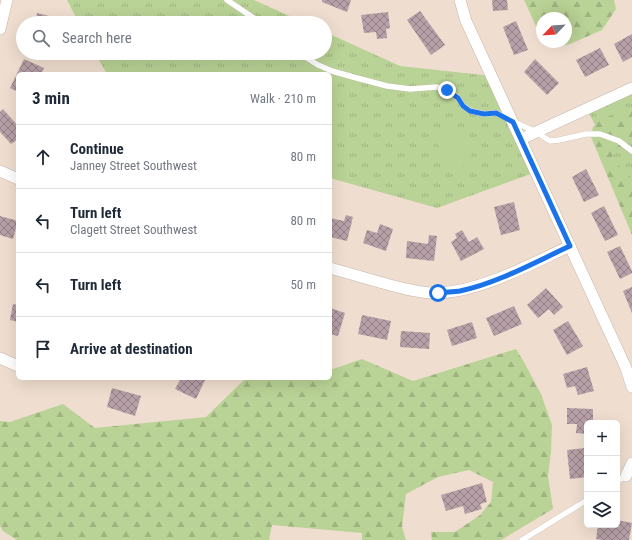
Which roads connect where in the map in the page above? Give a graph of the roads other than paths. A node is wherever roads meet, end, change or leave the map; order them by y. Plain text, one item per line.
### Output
1 (7, 0) edge
2 (227, 0) edge
3 (460, 0) edge
4 (251, 16) edge
5 (0, 29) edge
6 (310, 60) edge
7 (632, 88) edge
8 (513, 122) junction
9 (536, 132) junction
10 (521, 139) junction
11 (632, 151) edge
12 (0, 171) edge
13 (16, 178) edge
14 (570, 246) junction
15 (332, 269) edge
16 (0, 358) edge
17 (16, 365) edge
18 (632, 387) edge
19 (632, 463) edge
20 (622, 478) edge
21 (584, 502) edge
22 (522, 540) edge

1 - 5 street
2 - 4 lane
3 - 8 street
6 - 8 lane
7 - 9 street
8 - 9 lane
8 - 10 street
9 - 10 street
9 - 11 lane
10 - 14 street
12 - 13 street
14 - 15 street
14 - 18 street
16 - 17 street
19 - 20 street
21 - 22 lane

